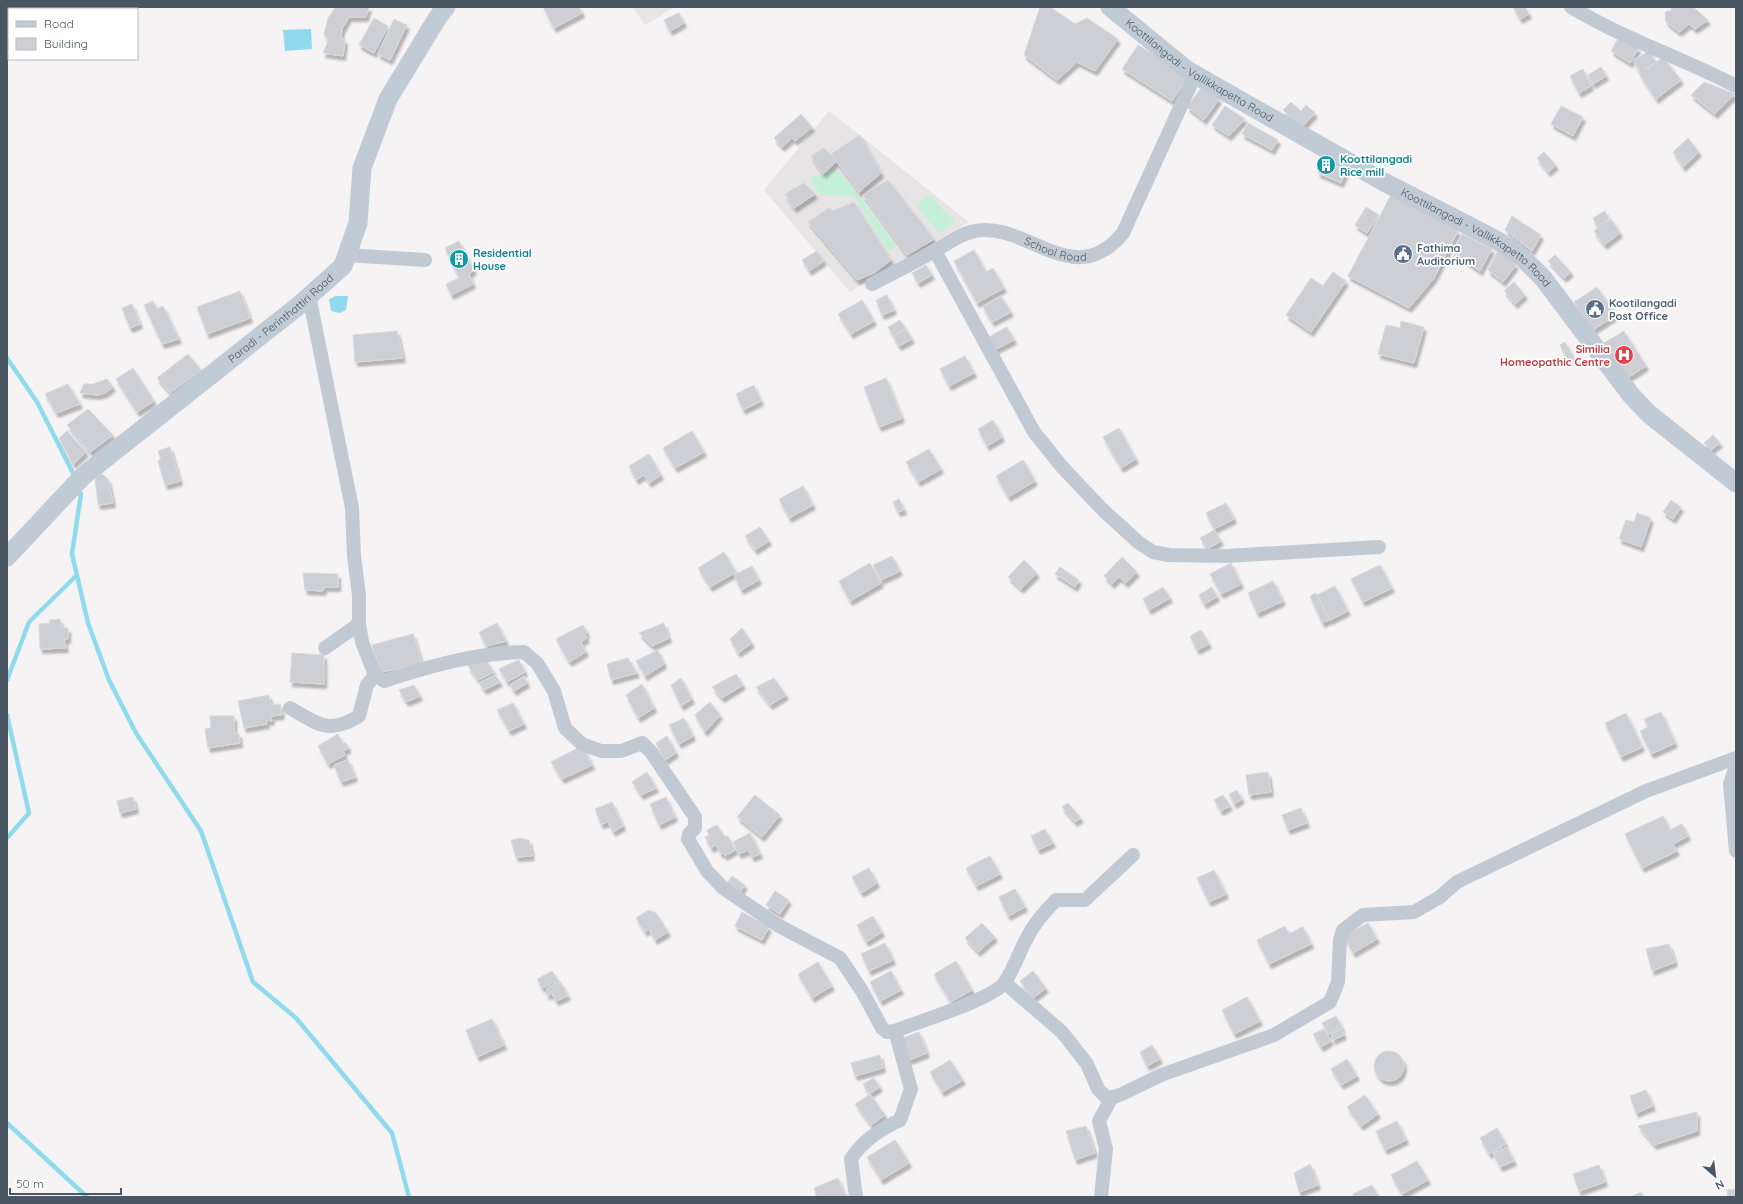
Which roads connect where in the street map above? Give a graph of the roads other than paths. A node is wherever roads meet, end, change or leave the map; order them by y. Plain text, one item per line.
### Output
1 (446, 7) edge
2 (1110, 7) edge
3 (1571, 7) edge
4 (1195, 75) junction
5 (1736, 86) edge
6 (935, 251) junction
7 (346, 256) junction
8 (425, 260) dead end
9 (872, 284) dead end
10 (309, 296) junction
11 (1736, 483) edge
12 (1379, 547) dead end
13 (7, 557) edge
14 (358, 624) junction
15 (325, 648) dead end
16 (374, 674) junction
17 (290, 708) dead end
18 (1736, 758) edge
19 (1736, 766) edge
20 (1736, 851) edge
21 (1133, 856) dead end
22 (1005, 983) junction
23 (894, 1031) junction
24 (1112, 1097) junction
25 (856, 1197) edge
26 (1101, 1197) edge

1 - 7 main road, Paradi - Perinthattiri Road
2 - 4 main road, Koottilangadi - Vallikkapetta Road
3 - 5 street
4 - 6 street, School Road
4 - 11 main road, Koottilangadi - Vallikkapetta Road
6 - 9 street, School Road
6 - 12 street
7 - 8 street
7 - 10 main road, Paradi - Perinthattiri Road
10 - 13 main road, Paradi - Perinthattiri Road
10 - 14 street
14 - 15 street
14 - 16 street
16 - 17 street
16 - 23 street
18 - 24 street
19 - 20 street
21 - 22 street
22 - 23 street
22 - 24 street
23 - 25 street
24 - 26 street

